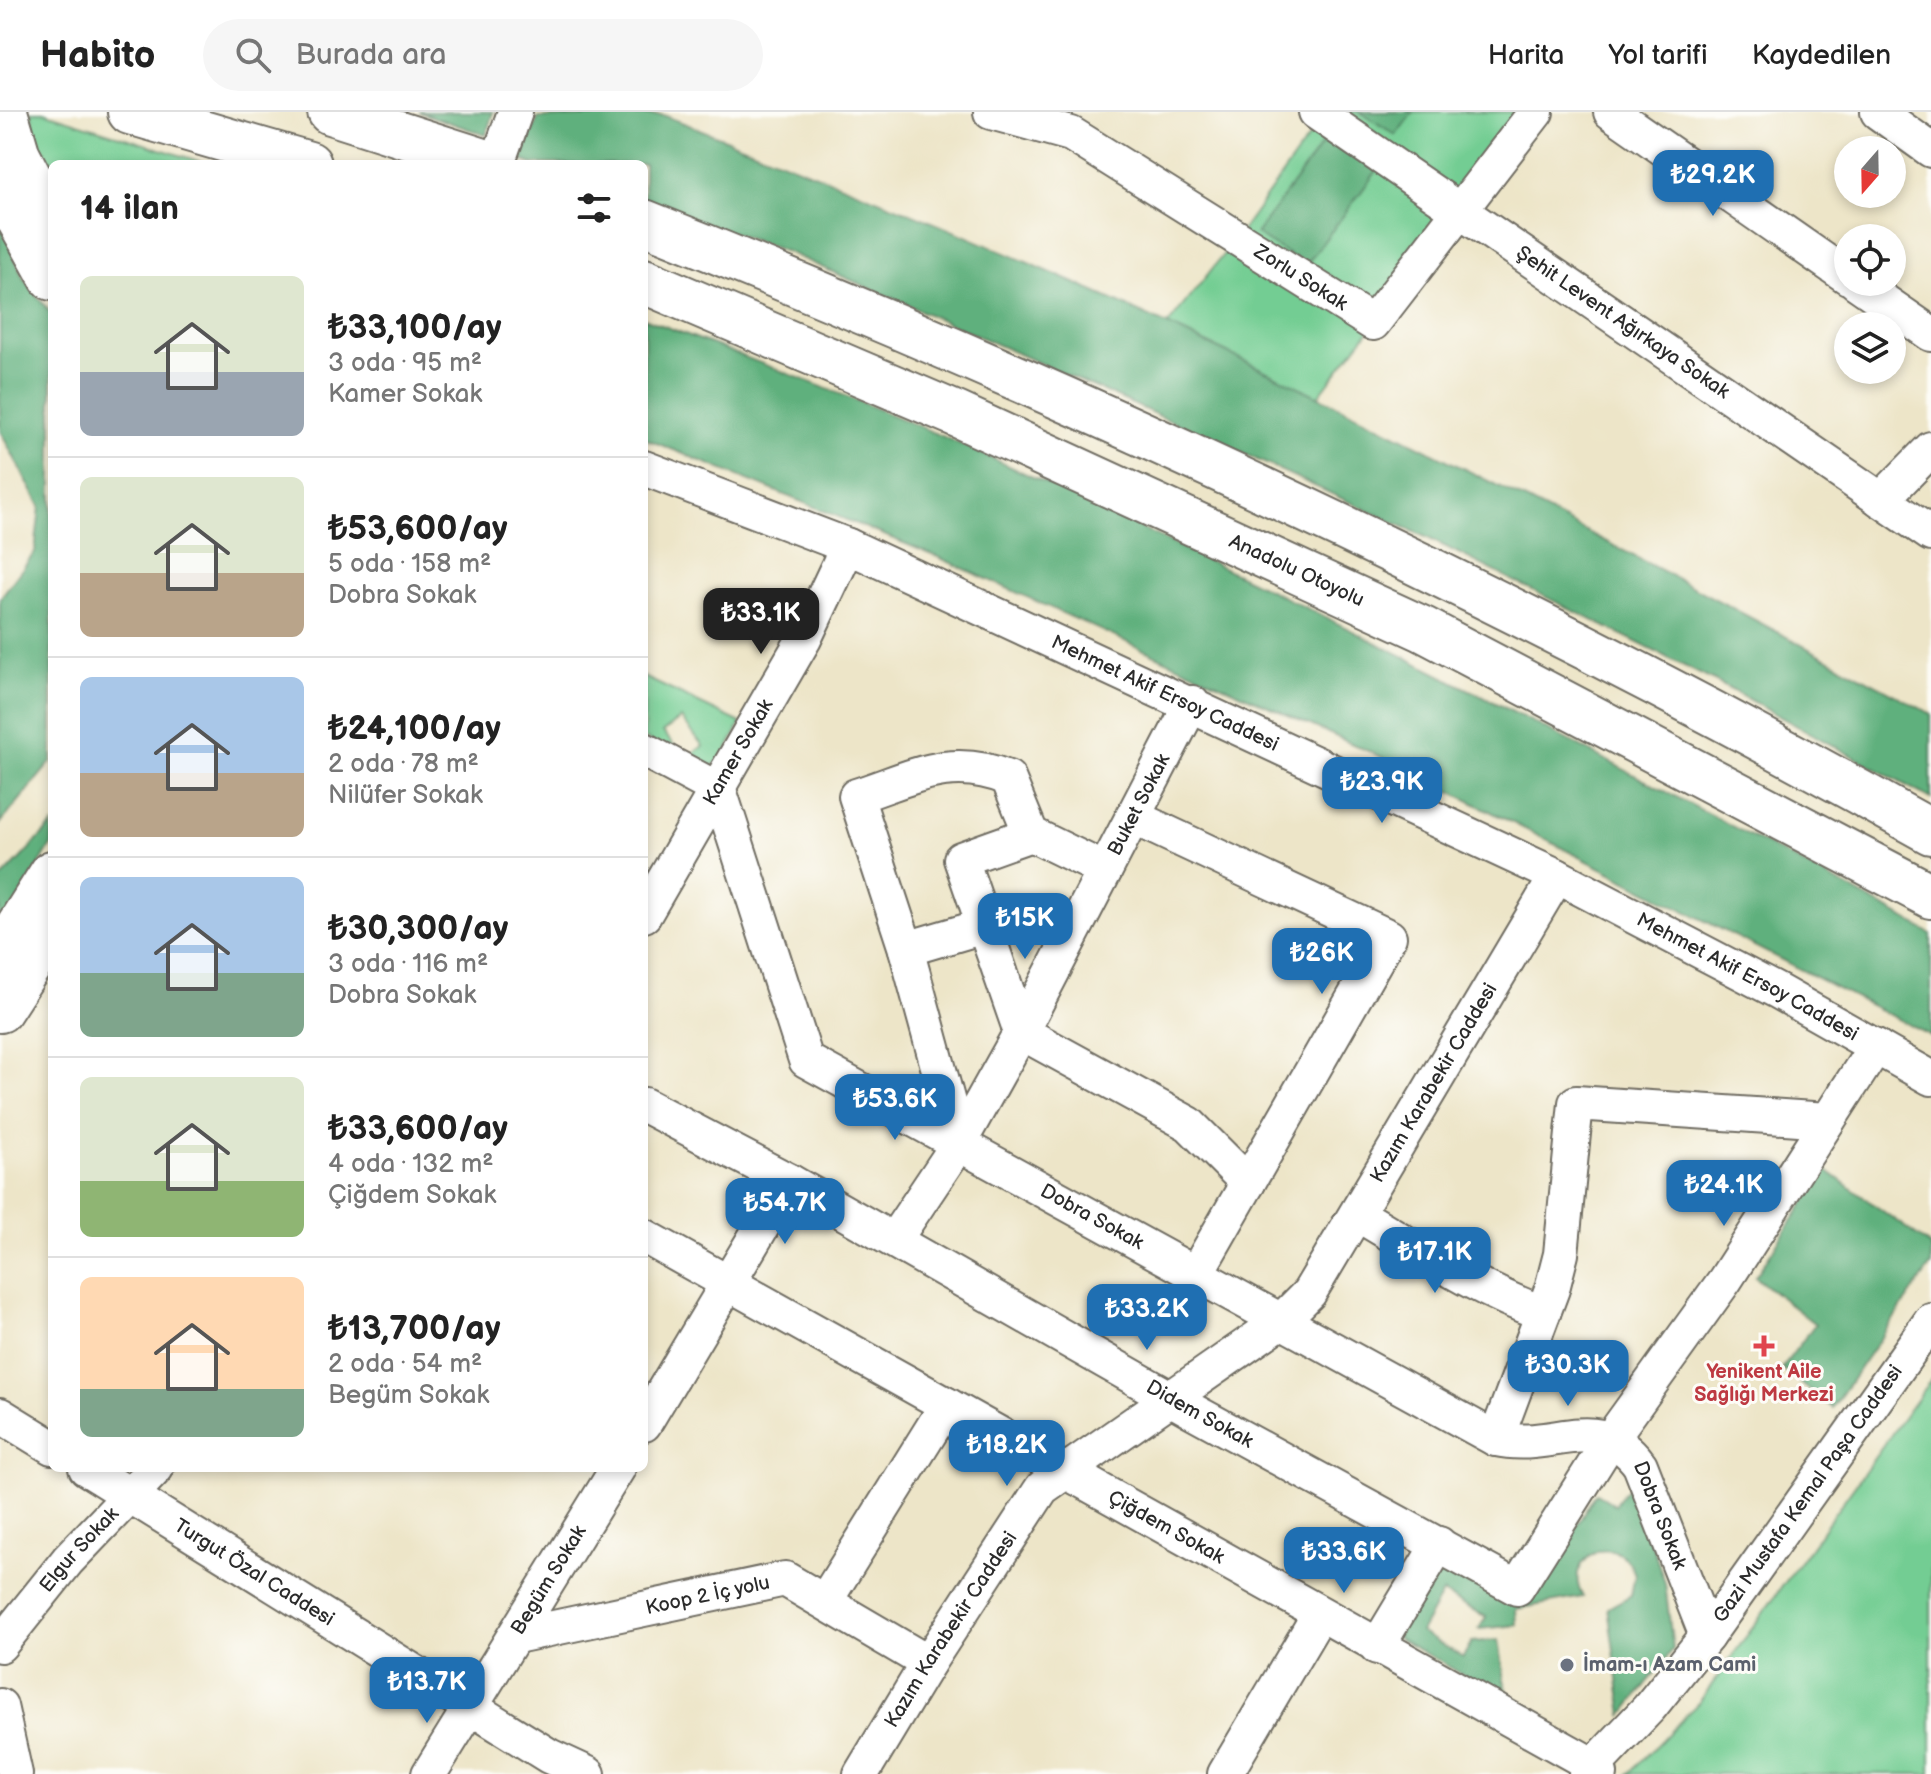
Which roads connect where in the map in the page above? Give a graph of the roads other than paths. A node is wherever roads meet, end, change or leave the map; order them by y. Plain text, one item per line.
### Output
1 (5, 112) edge
2 (130, 112) edge
3 (330, 112) edge
4 (515, 112) edge
5 (991, 112) edge
6 (1316, 112) edge
7 (1536, 112) edge
8 (1611, 112) edge
9 (1878, 112) edge
10 (1931, 150) edge
11 (294, 160) edge
12 (482, 160) edge
13 (497, 160) edge
14 (0, 185) edge
15 (1458, 212) junction
16 (48, 213) edge
17 (648, 224) edge
18 (1834, 267) edge
19 (48, 271) edge
20 (648, 283) edge
21 (1876, 296) edge
22 (1931, 334) edge
23 (1931, 449) edge
24 (648, 470) edge
25 (1881, 500) junction
26 (1931, 534) edge
27 (848, 546) junction
28 (1192, 703) junction
29 (648, 752) edge
30 (719, 790) junction
31 (1133, 817) junction
32 (1931, 832) edge
33 (1031, 834) junction
34 (1105, 870) junction
35 (1557, 876) junction
36 (48, 879) edge
37 (1931, 896) edge
38 (648, 908) edge
39 (984, 926) junction
40 (48, 936) edge
41 (906, 949) junction
42 (0, 955) edge
43 (0, 1010) edge
44 (1021, 1032) junction
45 (1876, 1046) junction
46 (1931, 1078) edge
47 (648, 1107) edge
48 (1828, 1120) junction
49 (959, 1143) junction
50 (789, 1181) junction
51 (1248, 1183) junction
52 (1357, 1214) junction
53 (648, 1238) edge
54 (894, 1240) junction
55 (1195, 1275) junction
56 (730, 1282) junction
57 (1543, 1313) junction
58 (1931, 1321) edge
59 (1280, 1322) junction
60 (1170, 1398) junction
61 (947, 1405) junction
62 (0, 1415) edge
63 (648, 1417) edge
64 (1612, 1437) junction
65 (1496, 1439) junction
66 (48, 1445) edge
67 (1065, 1471) junction
68 (93, 1472) edge
69 (152, 1472) edge
70 (616, 1472) edge
71 (130, 1495) junction
72 (1439, 1544) junction
73 (825, 1601) junction
74 (1319, 1615) junction
75 (516, 1636) junction
76 (1707, 1636) junction
77 (0, 1645) edge
78 (1377, 1647) junction
79 (928, 1663) junction
80 (0, 1706) edge
81 (472, 1709) junction
82 (1594, 1772) edge
83 (15, 1774) edge
84 (429, 1774) edge
85 (588, 1774) edge
86 (861, 1774) edge
87 (1225, 1774) edge

1 - 16 main road
2 - 11 main road
3 - 12 main road
4 - 13 street
5 - 15 street, Zorlu Sokak
6 - 15 street, Şehit Levent Ağırkaya Sokak
7 - 15 street, Zorlu Sokak
8 - 18 street
9 - 10 street
14 - 19 main road
15 - 25 street, Şehit Levent Ağırkaya Sokak
17 - 32 main road
20 - 37 main road, Anadolu Otoyolu
21 - 22 street
23 - 25 street
24 - 27 street, Mehmet Akif Ersoy Caddesi
25 - 26 street, Şehit Levent Ağırkaya Sokak
27 - 28 street, Mehmet Akif Ersoy Caddesi
27 - 30 street, Kamer Sokak
28 - 31 street, Buket Sokak
28 - 35 street, Mehmet Akif Ersoy Caddesi
29 - 30 street
30 - 38 street, Kamer Sokak
30 - 49 street, Dobra Sokak
31 - 34 street, Buket Sokak
31 - 51 street
33 - 34 street
33 - 39 street
33 - 41 street
34 - 44 street, Buket Sokak
35 - 45 street, Mehmet Akif Ersoy Caddesi
35 - 52 street, Kazım Karabekir Caddesi
36 - 42 main road
39 - 41 street
39 - 44 street
40 - 43 main road
41 - 49 street
44 - 49 street, Buket Sokak
44 - 51 street
45 - 46 street, Mehmet Akif Ersoy Caddesi
45 - 48 street
47 - 50 street, Didem Sokak
48 - 57 street
48 - 64 street
49 - 54 street, Buket Sokak
49 - 55 street, Dobra Sokak
50 - 54 street, Didem Sokak
50 - 56 street
51 - 55 street
52 - 57 street
52 - 59 street, Kazım Karabekir Caddesi
53 - 56 street, Çiğdem Sokak
54 - 60 street, Didem Sokak
55 - 59 street, Dobra Sokak
56 - 61 street, Çiğdem Sokak
56 - 63 street
57 - 65 street
58 - 76 street, Gazi Mustafa Kemal Paşa Caddesi
59 - 60 street, Kazım Karabekir Caddesi
59 - 65 street, Dobra Sokak
60 - 67 street, Kazım Karabekir Caddesi
60 - 72 street, Didem Sokak
61 - 67 street, Çiğdem Sokak
61 - 73 street
62 - 66 street
64 - 65 street, Dobra Sokak
64 - 72 street, Didem Sokak
64 - 76 street, Dobra Sokak
67 - 74 street, Çiğdem Sokak
67 - 79 street, Kazım Karabekir Caddesi
68 - 71 street, Turgut Özal Caddesi
69 - 71 street, Elgur Sokak
70 - 75 street, Begüm Sokak
71 - 77 street, Elgur Sokak
71 - 81 street, Turgut Özal Caddesi
72 - 78 street
73 - 75 street, Koop 2 İç yolu
73 - 79 street, Koop 2 İç yolu
74 - 78 street, Çiğdem Sokak
74 - 87 street
75 - 81 street, Begüm Sokak
76 - 82 street, Gazi Mustafa Kemal Paşa Caddesi
78 - 82 street, Çiğdem Sokak
79 - 86 street, Kazım Karabekir Caddesi
80 - 83 street
81 - 84 street, Begüm Sokak
81 - 85 street, Turgut Özal Caddesi

